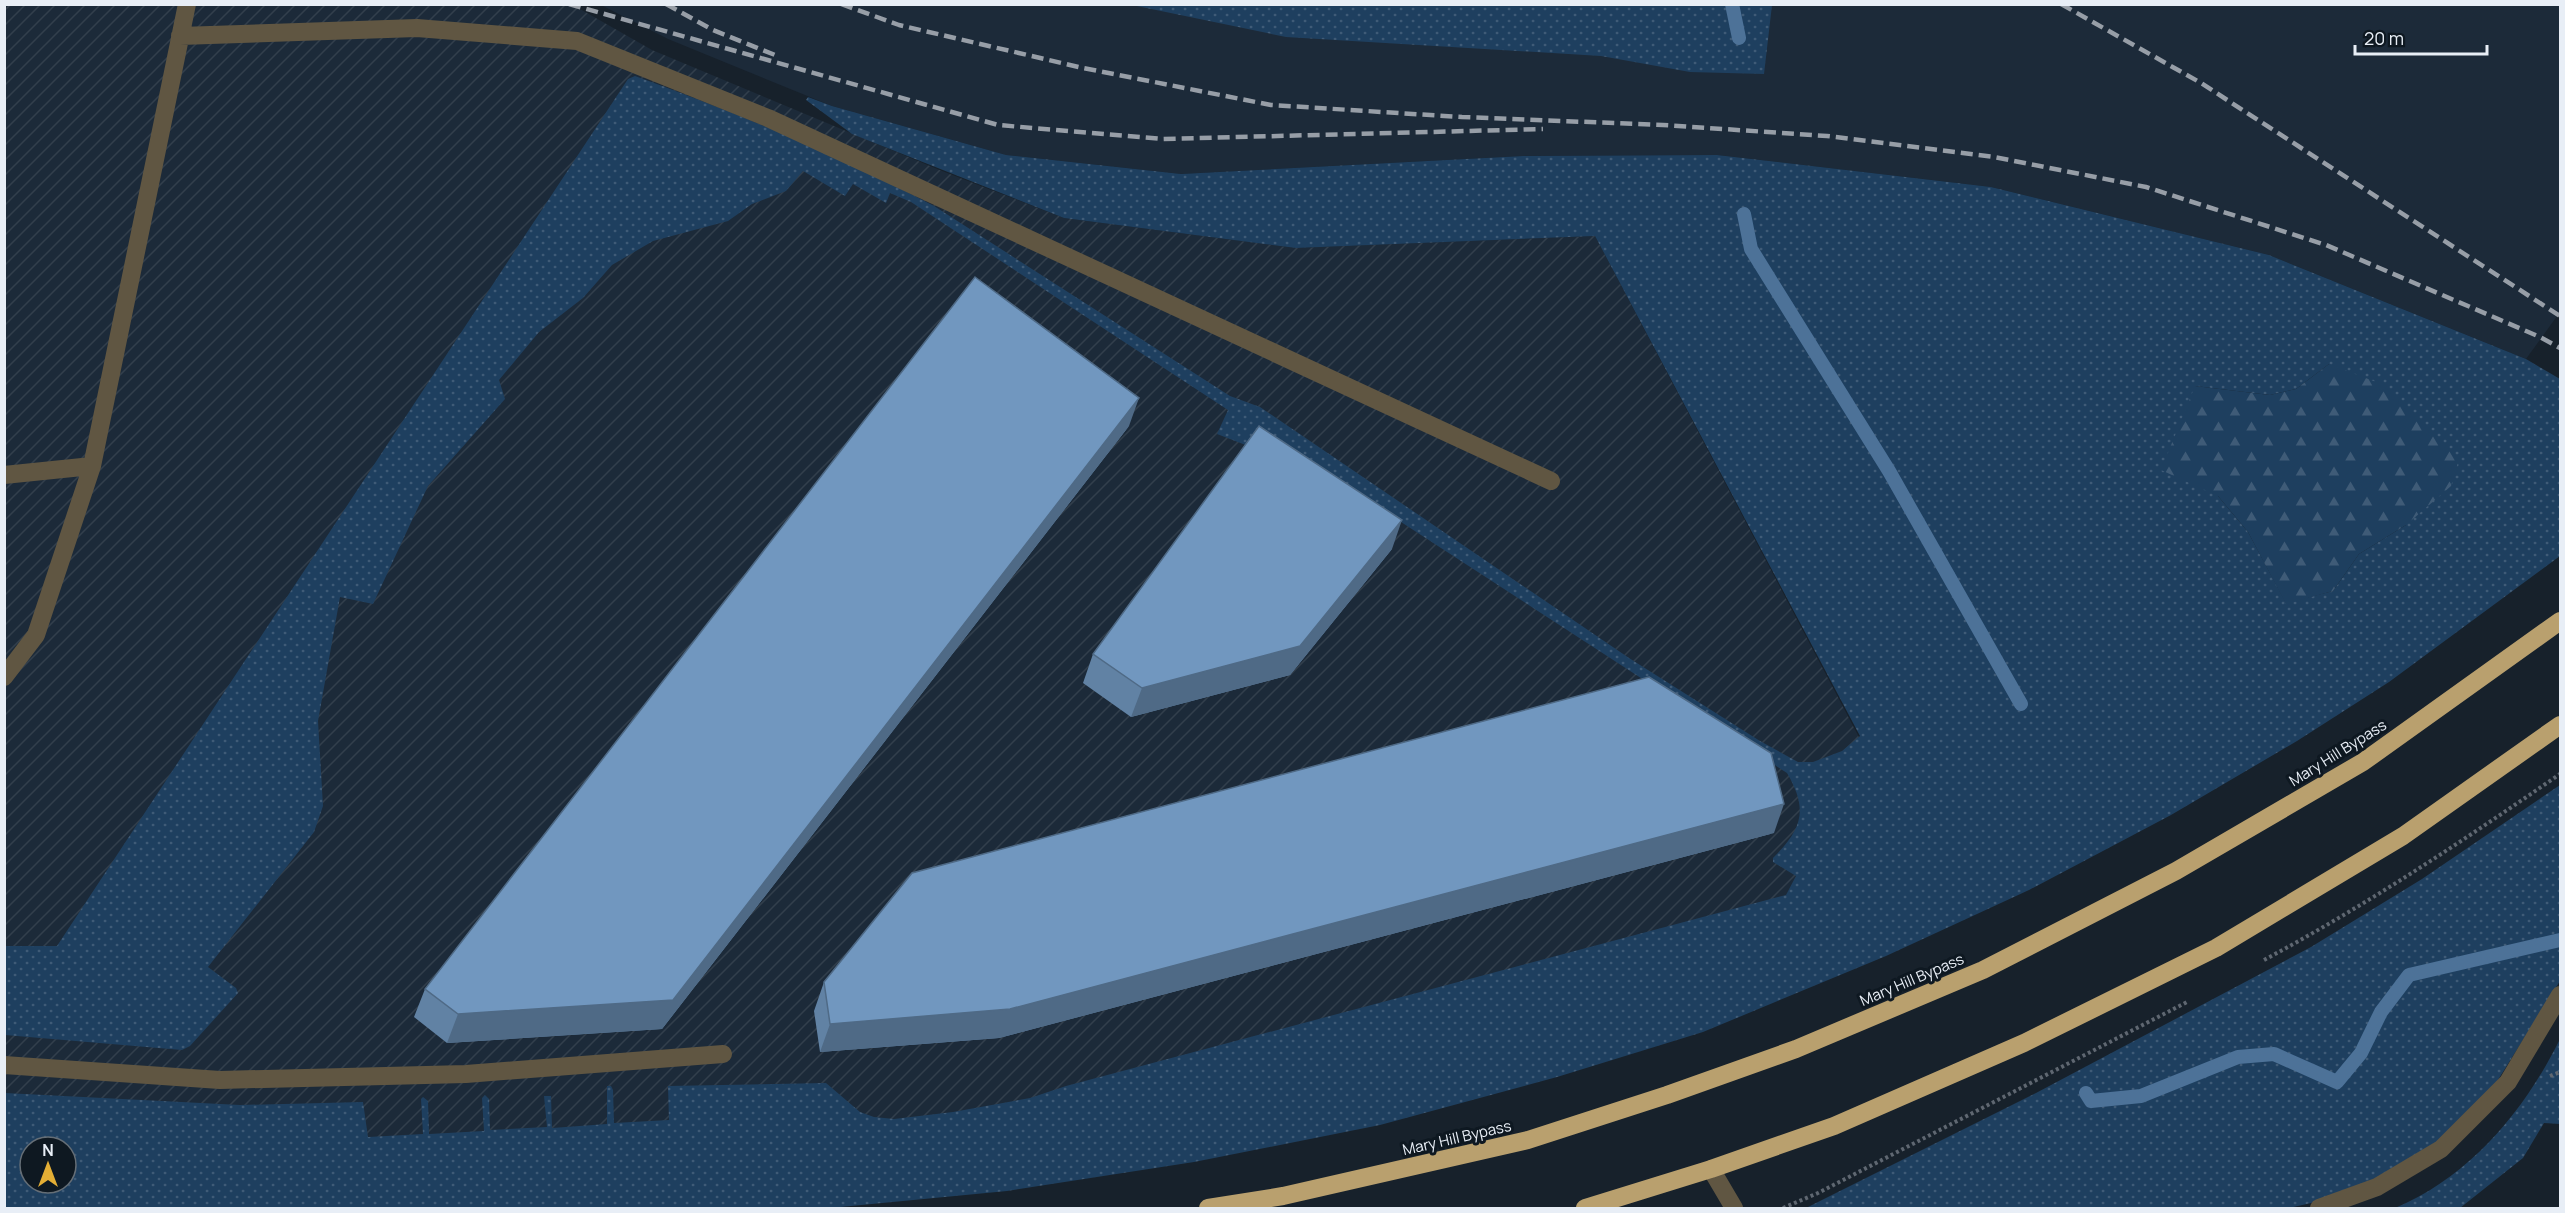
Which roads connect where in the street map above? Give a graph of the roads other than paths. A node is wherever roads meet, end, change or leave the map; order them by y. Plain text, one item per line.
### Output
1 (187, 4) edge
2 (180, 36) junction
3 (92, 466) junction
4 (4, 475) edge
5 (1551, 481) dead end
6 (2560, 621) edge
7 (4, 677) edge
8 (2560, 725) edge
9 (2560, 995) edge
10 (723, 1054) dead end
11 (4, 1065) edge
12 (1711, 1169) junction
13 (1208, 1209) edge
14 (1585, 1209) edge
15 (1734, 1209) edge
16 (2319, 1209) edge

1 - 2 lane
2 - 3 lane
2 - 5 lane
3 - 4 lane
3 - 7 lane
6 - 13 highway, Mary Hill Bypass
8 - 12 highway
9 - 16 lane
10 - 11 lane
12 - 14 highway
12 - 15 lane

